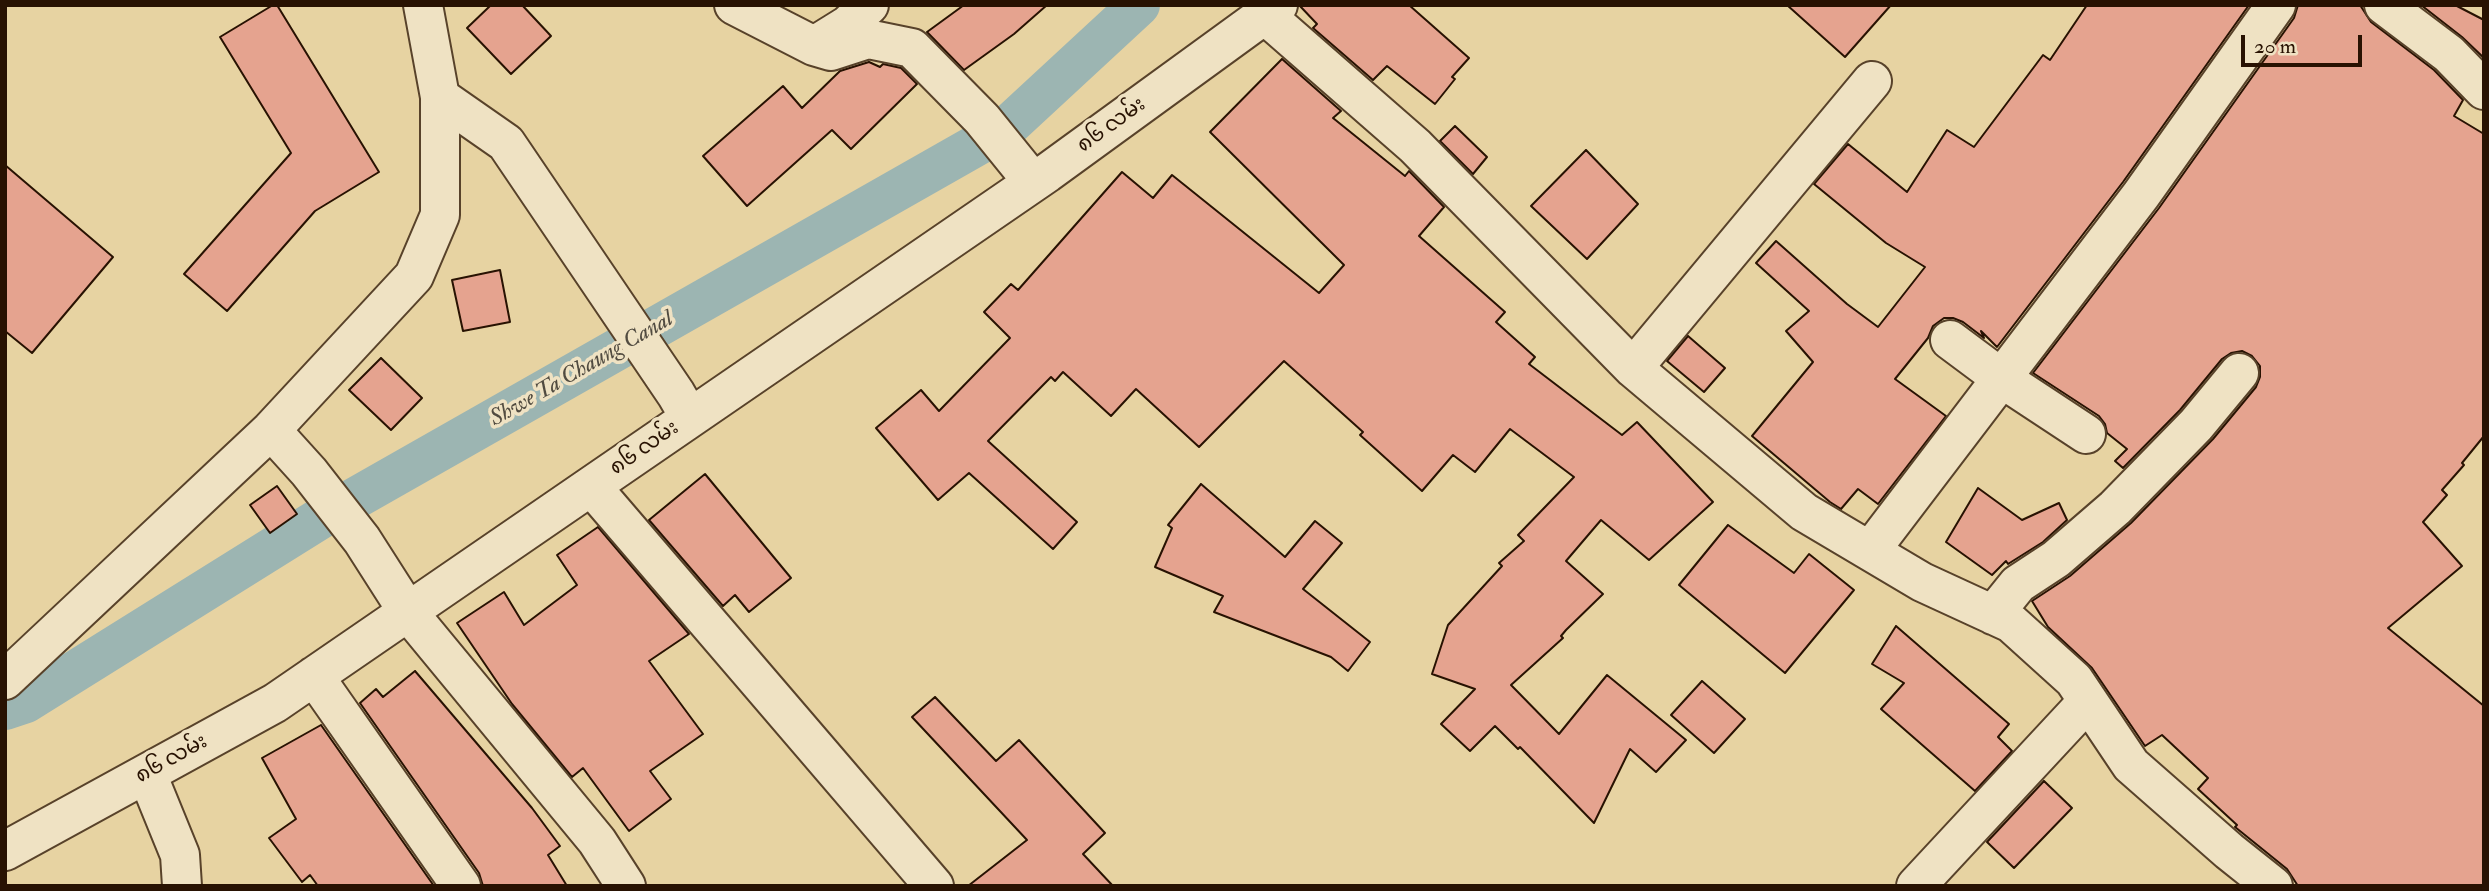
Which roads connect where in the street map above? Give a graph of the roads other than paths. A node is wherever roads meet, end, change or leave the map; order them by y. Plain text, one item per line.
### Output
1 (423, 5) edge
2 (734, 5) edge
3 (869, 5) edge
4 (2276, 5) edge
5 (2384, 5) edge
6 (1272, 10) edge
7 (814, 46) junction
8 (1872, 81) dead end
9 (2484, 90) edge
10 (440, 97) junction
11 (1023, 169) junction
12 (1950, 340) dead end
13 (1633, 368) junction
14 (2239, 373) dead end
15 (2001, 378) junction
16 (690, 418) junction
17 (271, 430) junction
18 (2086, 434) dead end
19 (591, 486) junction
20 (1870, 551) junction
21 (408, 611) junction
22 (1993, 615) junction
23 (314, 676) junction
24 (5, 680) edge
25 (2088, 701) junction
26 (147, 774) junction
27 (5, 851) edge
28 (182, 886) edge
29 (461, 886) edge
30 (626, 886) edge
31 (934, 886) edge
32 (1916, 886) edge
33 (2273, 886) edge

1 - 10 street
2 - 7 street
3 - 7 street
4 - 15 street
5 - 9 street
6 - 11 street, ၈၆ လမ်း
6 - 13 street
7 - 11 street
8 - 13 street
10 - 16 street
10 - 17 street
11 - 16 street, ၈၆ လမ်း
12 - 15 street
13 - 20 street
14 - 22 street
15 - 18 street
15 - 20 street
16 - 19 street, ၈၆ လမ်း
17 - 21 street
17 - 24 street
19 - 21 street, ၈၆ လမ်း
19 - 31 street
20 - 22 street
21 - 23 street, ၈၆ လမ်း
21 - 30 street
22 - 25 street
23 - 26 street, ၈၆ လမ်း
23 - 29 street
25 - 32 street
25 - 33 street
26 - 27 street, ၈၆ လမ်း
26 - 28 street

